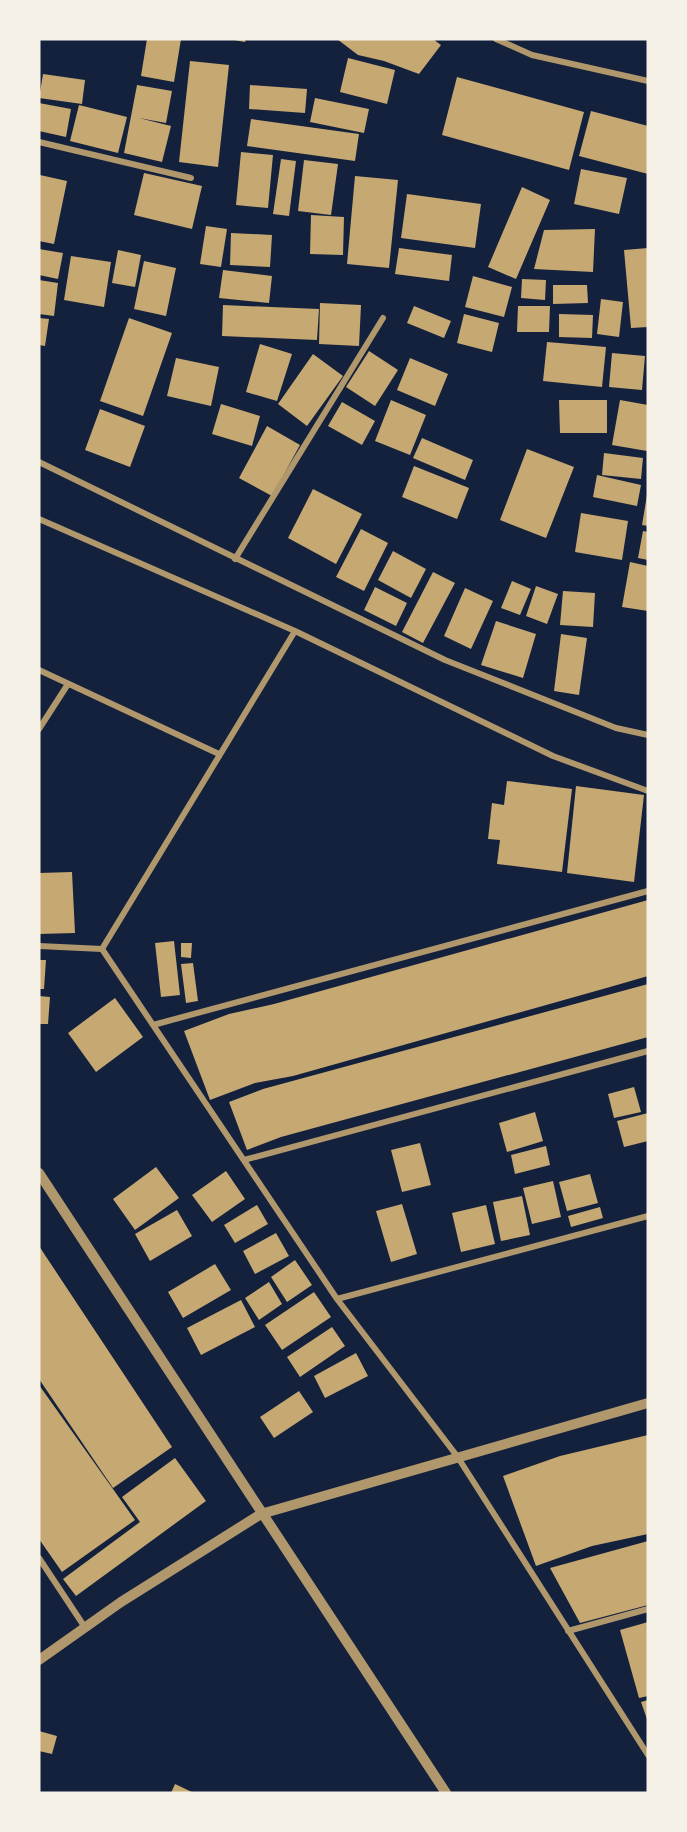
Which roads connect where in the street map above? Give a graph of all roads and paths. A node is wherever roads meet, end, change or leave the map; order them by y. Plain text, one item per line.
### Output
1 (496, 39) edge
2 (648, 81) edge
3 (39, 142) edge
4 (191, 178) dead end
5 (383, 318) dead end
6 (39, 462) edge
7 (39, 519) edge
8 (235, 559) junction
9 (295, 631) junction
10 (39, 670) edge
11 (68, 684) junction
12 (39, 729) edge
13 (648, 735) edge
14 (219, 754) junction
15 (648, 791) edge
16 (648, 891) edge
17 (39, 946) edge
18 (102, 949) junction
19 (153, 1025) junction
20 (648, 1051) edge
21 (244, 1160) junction
22 (39, 1173) edge
23 (648, 1216) edge
24 (338, 1299) junction
25 (648, 1403) edge
26 (457, 1456) junction
27 (261, 1514) junction
28 (39, 1558) edge
29 (648, 1609) edge
30 (84, 1626) junction
31 (568, 1631) junction
32 (39, 1660) edge
33 (648, 1755) edge
34 (446, 1793) edge

1 - 2 street
3 - 4 street
5 - 8 street
6 - 8 street
7 - 9 street
8 - 13 street
9 - 14 street
9 - 15 street
10 - 11 street
11 - 12 street
11 - 14 street
14 - 18 street
16 - 19 street
17 - 18 street
18 - 19 street
19 - 21 street
20 - 21 street
21 - 24 street
22 - 27 street
23 - 24 street
24 - 26 street
25 - 26 street
26 - 27 street
26 - 31 street
27 - 30 street
27 - 34 street
28 - 30 street
29 - 31 street
30 - 32 street
31 - 33 street

